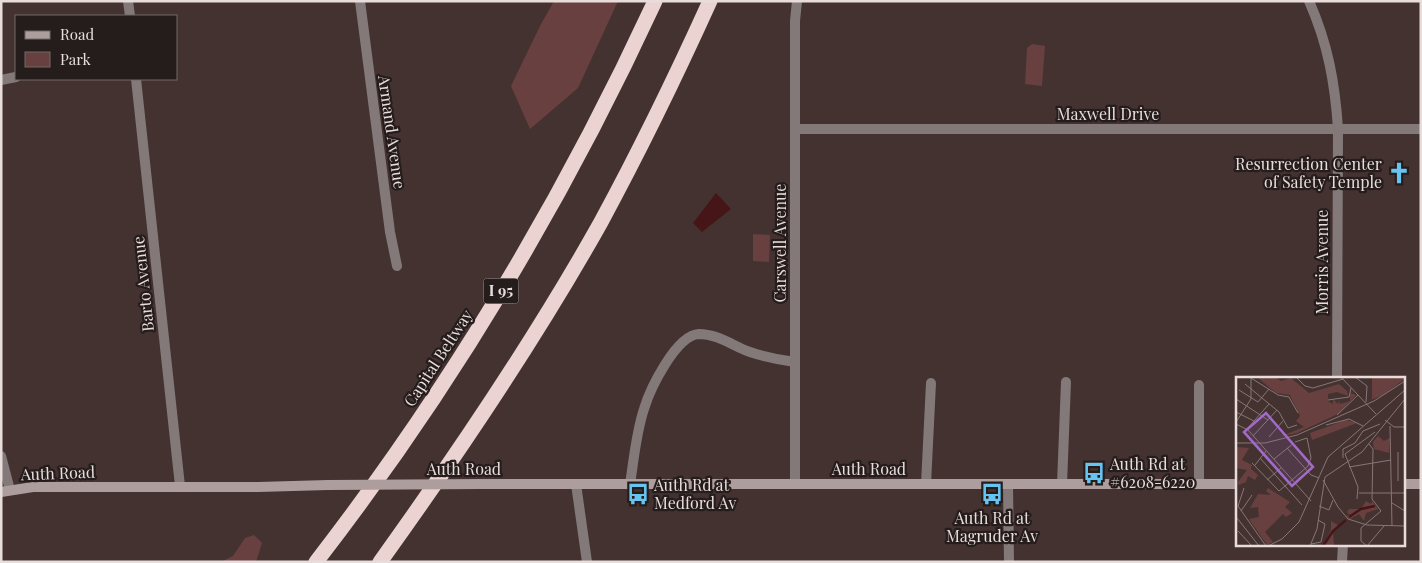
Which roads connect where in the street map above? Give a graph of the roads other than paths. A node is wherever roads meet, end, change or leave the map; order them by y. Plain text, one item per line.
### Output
1 (128, 1) edge
2 (360, 1) edge
3 (654, 1) edge
4 (710, 1) edge
5 (797, 1) edge
6 (1309, 1) edge
7 (130, 15) edge
8 (15, 77) edge
9 (1, 80) edge
10 (136, 80) edge
11 (795, 129) junction
12 (1338, 129) junction
13 (1421, 129) edge
14 (397, 266) dead end
15 (795, 362) junction
16 (1337, 377) edge
17 (931, 382) dead end
18 (1066, 382) dead end
19 (1199, 385) dead end
20 (1, 456) edge
21 (576, 484) junction
22 (630, 484) junction
23 (795, 484) junction
24 (926, 484) junction
25 (1008, 484) junction
26 (1062, 484) junction
27 (1198, 484) junction
28 (1236, 484) edge
29 (1404, 484) edge
30 (1421, 484) edge
31 (180, 486) junction
32 (6, 491) edge
33 (1342, 546) edge
34 (316, 562) edge
35 (380, 562) edge
36 (588, 562) edge
37 (1009, 562) edge
38 (1342, 562) edge

1 - 7 street
2 - 14 street, Armand Avenue
3 - 34 highway, Capital Beltway / I 95
4 - 35 highway
5 - 11 street, Carswell Avenue
6 - 12 street, Morris Avenue
8 - 9 street
10 - 31 street, Barto Avenue
11 - 12 street, Maxwell Drive
11 - 15 street, Carswell Avenue
12 - 13 street, Maxwell Drive
12 - 16 street, Morris Avenue
15 - 22 street
15 - 23 street, Carswell Avenue
17 - 24 street, Auth Road
18 - 26 street
19 - 27 street
20 - 32 street
21 - 22 main road, Auth Road
21 - 31 main road, Auth Road, bridge
21 - 36 street
22 - 23 main road, Auth Road
23 - 24 main road, Auth Road
24 - 25 main road, Auth Road
25 - 26 main road, Auth Road
25 - 37 street
26 - 27 main road, Auth Road
27 - 28 main road, Auth Road
29 - 30 main road
31 - 32 main road, Auth Road
33 - 38 street

